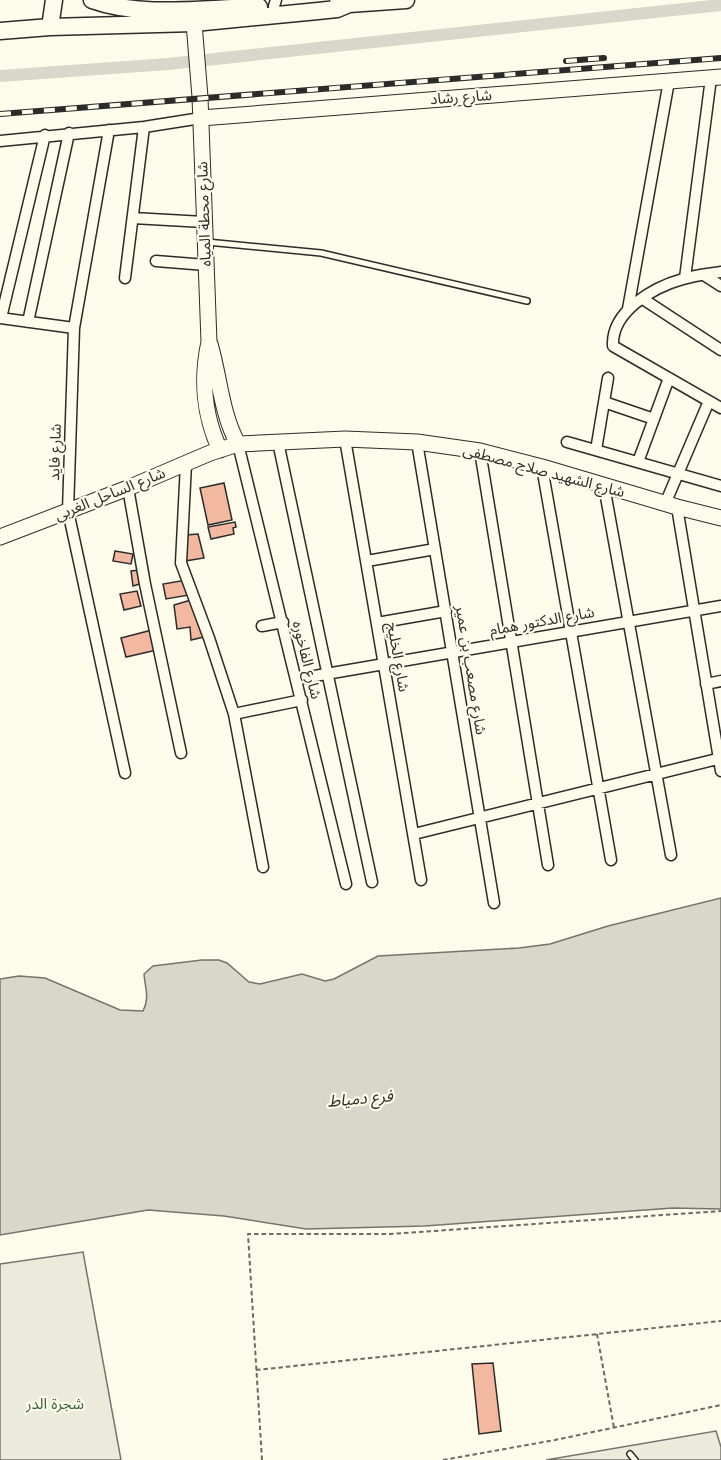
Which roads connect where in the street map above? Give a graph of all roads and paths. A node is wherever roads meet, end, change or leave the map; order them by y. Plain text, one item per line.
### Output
1 (54, 0) edge
2 (92, 0) edge
3 (406, 0) edge
4 (275, 3) edge
5 (220, 4) edge
6 (349, 4) junction
7 (136, 5) edge
8 (50, 27) junction
9 (195, 31) junction
10 (0, 32) edge
11 (716, 77) edge
12 (669, 81) junction
13 (201, 118) junction
14 (144, 127) junction
15 (109, 130) junction
16 (69, 133) junction
17 (45, 135) junction
18 (0, 141) edge
19 (133, 218) junction
20 (204, 222) junction
21 (205, 242) junction
22 (156, 261) dead end
23 (206, 265) junction
24 (721, 272) edge
25 (704, 275) junction
26 (125, 278) dead end
27 (685, 278) junction
28 (721, 286) edge
29 (643, 299) junction
30 (527, 301) dead end
31 (628, 309) junction
32 (0, 318) edge
33 (28, 322) junction
34 (74, 328) junction
35 (209, 342) junction
36 (721, 350) edge
37 (608, 378) dead end
38 (669, 378) junction
39 (709, 401) junction
40 (604, 402) junction
41 (721, 408) edge
42 (654, 419) junction
43 (345, 439) junction
44 (278, 442) junction
45 (417, 442) junction
46 (567, 442) dead end
47 (238, 444) junction
48 (220, 450) junction
49 (596, 450) junction
50 (480, 451) junction
51 (638, 462) junction
52 (186, 464) junction
53 (542, 467) junction
54 (678, 474) junction
55 (604, 486) junction
56 (721, 486) edge
57 (128, 488) junction
58 (671, 506) junction
59 (68, 511) junction
60 (721, 518) edge
61 (0, 537) edge
62 (435, 549) junction
63 (367, 561) junction
64 (721, 606) edge
65 (693, 610) junction
66 (446, 611) junction
67 (283, 622) junction
68 (628, 622) junction
69 (378, 623) junction
70 (262, 626) dead end
71 (571, 632) junction
72 (512, 642) junction
73 (452, 652) junction
74 (384, 664) junction
75 (328, 674) junction
76 (297, 679) junction
77 (721, 681) edge
78 (706, 684) junction
79 (302, 700) junction
80 (234, 714) junction
81 (181, 753) dead end
82 (720, 758) edge
83 (721, 771) edge
84 (125, 773) dead end
85 (656, 774) junction
86 (597, 788) junction
87 (538, 803) junction
88 (480, 817) junction
89 (414, 834) junction
90 (671, 855) dead end
91 (611, 860) dead end
92 (549, 865) dead end
93 (263, 867) dead end
94 (421, 880) dead end
95 (372, 882) dead end
96 (346, 884) dead end
97 (494, 903) dead end
98 (721, 1210) edge
99 (721, 1321) edge
100 (597, 1334) junction
101 (256, 1370) junction
102 (721, 1405) edge
103 (614, 1428) junction
104 (630, 1454) dead end
105 (262, 1460) edge
106 (442, 1460) edge
107 (635, 1460) edge

1 - 8 main road
2 - 7 main road
3 - 6 main road
4 - 5 main road
4 - 6 main road
5 - 7 main road
6 - 9 main road
8 - 9 main road
8 - 10 main road
9 - 13 main road, شارع محطة المياه
11 - 12 main road, شارع رشاد
11 - 27 street
12 - 13 main road, شارع رشاد
12 - 31 street
13 - 14 street
13 - 20 main road, شارع محطة المياه
14 - 15 street
14 - 19 street
15 - 16 street
15 - 34 street, شارع فايد
16 - 17 street
16 - 33 street
17 - 18 street
17 - 32 street
19 - 20 street
19 - 26 street
20 - 21 main road, شارع محطة المياه
21 - 23 main road, شارع محطة المياه
21 - 30 lane
22 - 23 street
23 - 35 main road, شارع محطة المياه
24 - 25 street
25 - 27 street
25 - 28 street
27 - 29 street
29 - 31 street
29 - 36 street
31 - 38 street
32 - 33 street
33 - 34 street
34 - 59 street, شارع فايد
35 - 47 main road
35 - 48 main road
37 - 40 street
38 - 39 street
38 - 42 street
39 - 41 street
39 - 54 street
40 - 42 street
40 - 49 street
42 - 51 street
43 - 44 main road, شارع الشهيد صلاح مصطفى
43 - 45 main road, شارع الشهيد صلاح مصطفى
43 - 63 street, شارع الخليج
44 - 47 main road, شارع الشهيد صلاح مصطفى
44 - 75 street
45 - 50 main road, شارع الشهيد صلاح مصطفى
45 - 62 street, شارع مصعب بن عمير
46 - 49 street
47 - 48 main road, شارع الشهيد صلاح مصطفى
47 - 67 street, شارع الفاخوره
48 - 52 main road, شارع الساحل الغربى
49 - 51 street
50 - 53 main road, شارع الشهيد صلاح مصطفى
50 - 72 street
51 - 54 street
52 - 57 main road, شارع الساحل الغربى
52 - 80 street
53 - 55 main road, شارع الشهيد صلاح مصطفى
53 - 71 street
54 - 56 street
54 - 58 street
55 - 58 main road, شارع الشهيد صلاح مصطفى
55 - 68 street
57 - 59 main road, شارع الساحل الغربى
57 - 81 street
58 - 60 main road, شارع الشهيد صلاح مصطفى
58 - 65 street
59 - 61 main road, شارع الساحل الغربى
59 - 84 street, شارع فايد
62 - 63 street
62 - 66 street, شارع مصعب بن عمير
63 - 69 street, شارع الخليج
64 - 65 street, شارع الدكتور همام
65 - 68 street, شارع الدكتور همام
65 - 78 street
66 - 69 street
66 - 73 street, شارع مصعب بن عمير
67 - 70 street
67 - 76 street, شارع الفاخوره
68 - 71 street, شارع الدكتور همام
68 - 85 street
69 - 74 street, شارع الخليج
71 - 72 street, شارع الدكتور همام
71 - 86 street
72 - 73 street, شارع الدكتور همام
72 - 87 street
73 - 74 street, شارع الدكتور همام
73 - 88 street, شارع مصعب بن عمير
74 - 75 street, شارع الدكتور همام
74 - 89 street, شارع الخليج
75 - 76 street, شارع الدكتور همام
75 - 95 street
76 - 79 street, شارع الفاخوره
77 - 78 street
78 - 82 street
79 - 80 street
79 - 96 street, شارع الفاخوره
80 - 93 street
82 - 83 street
82 - 85 street
85 - 86 street
85 - 90 street
86 - 87 street
86 - 91 street
87 - 88 street
87 - 92 street
88 - 89 street
88 - 97 street, شارع مصعب بن عمير
89 - 94 street, شارع الخليج
98 - 101 path
99 - 100 path
100 - 101 path
100 - 103 path
101 - 105 path
102 - 103 path
103 - 106 path
104 - 107 lane

